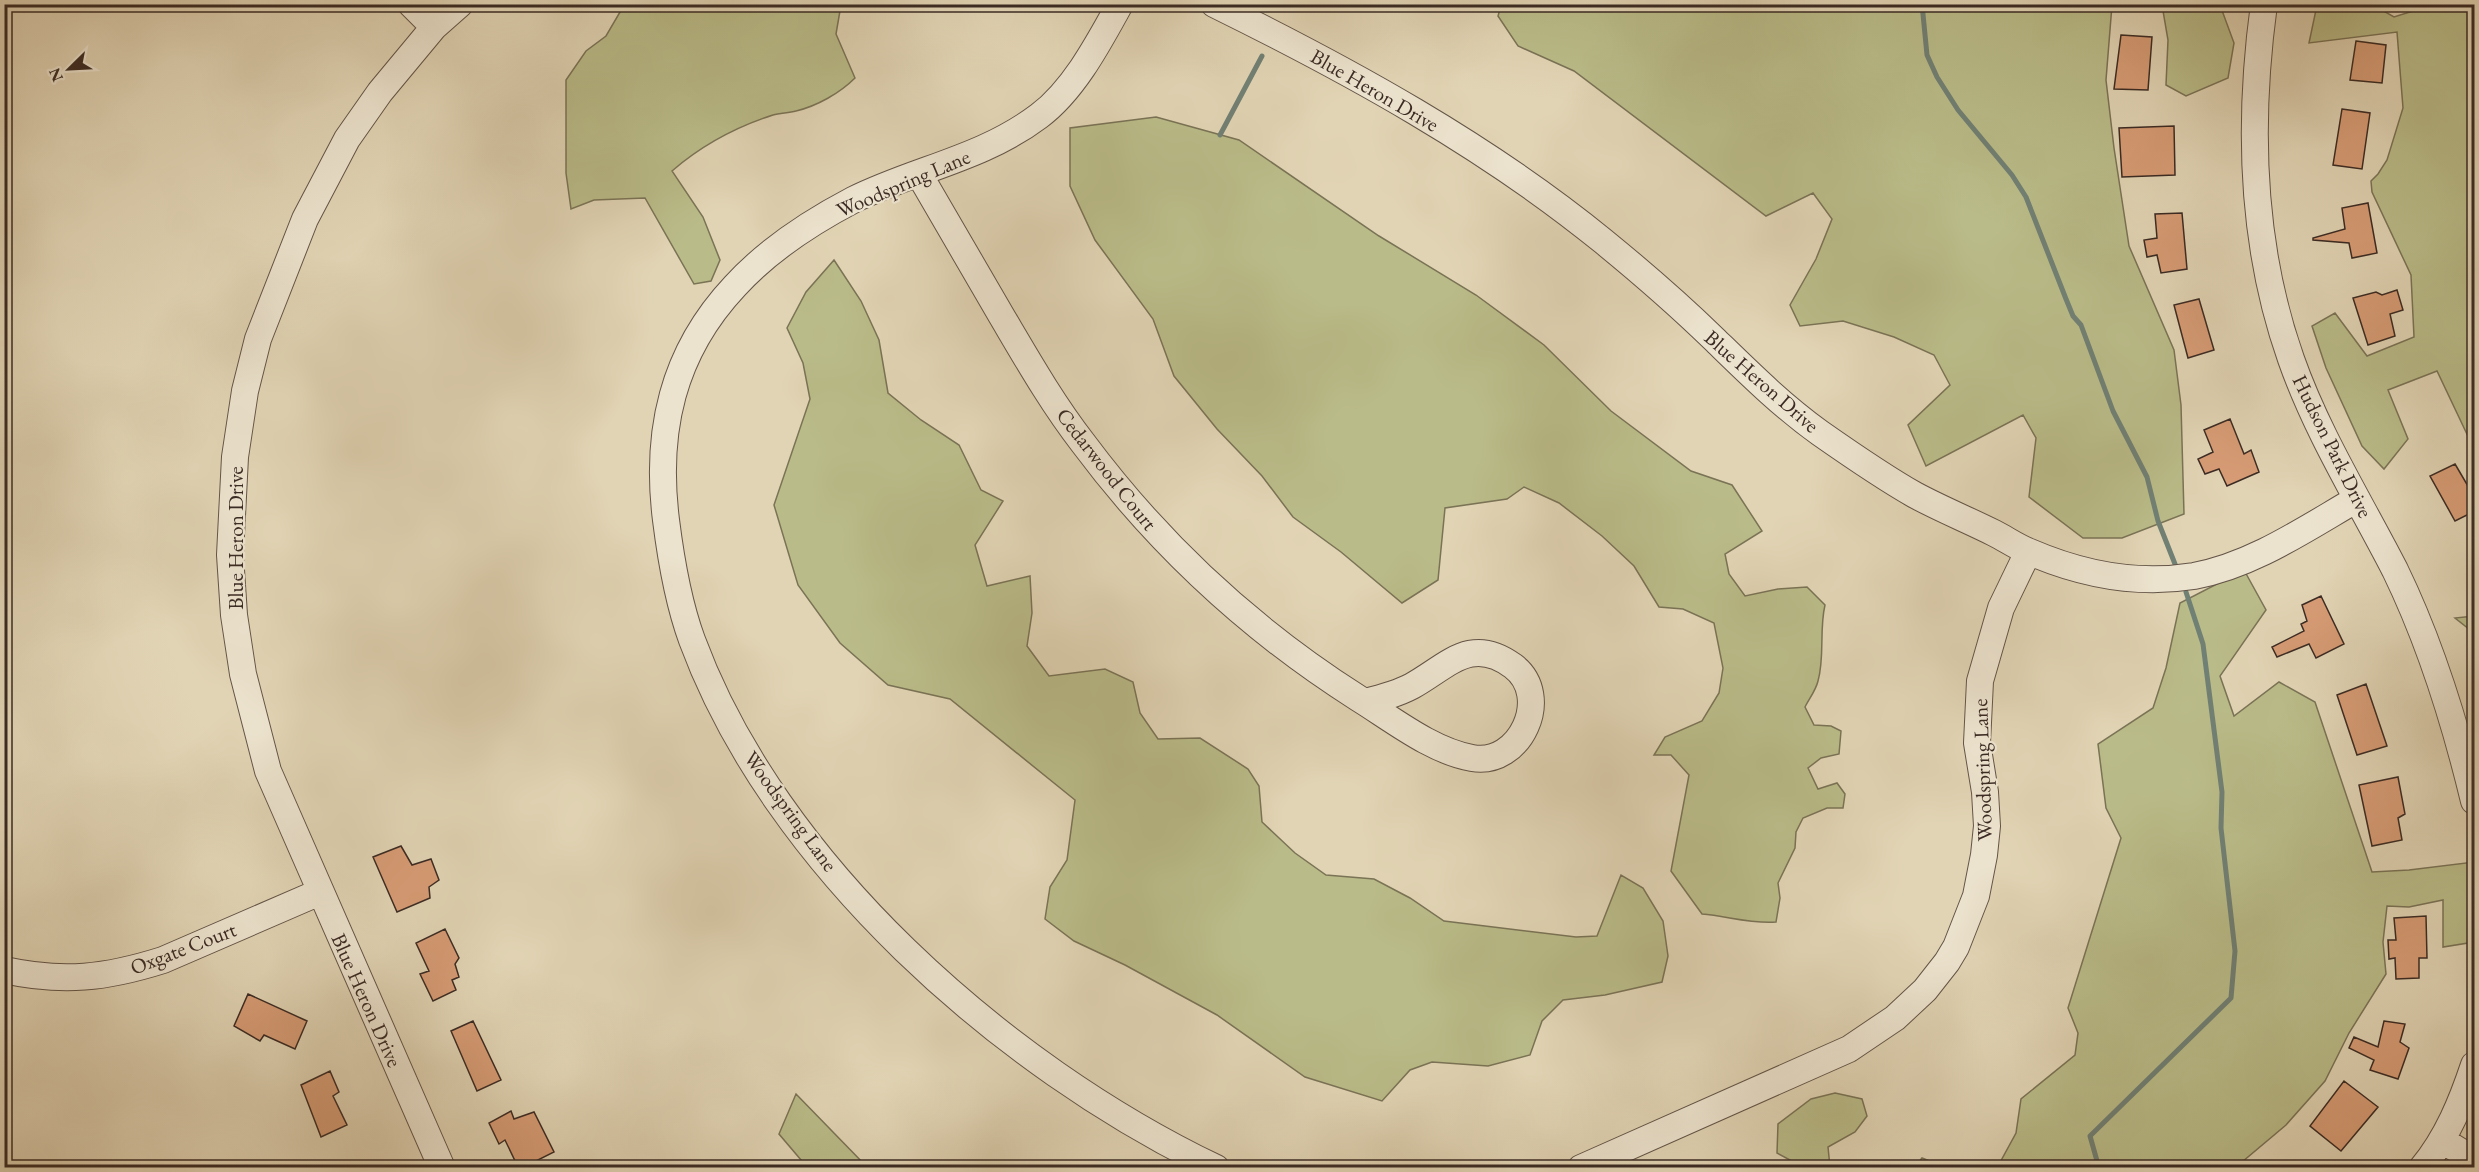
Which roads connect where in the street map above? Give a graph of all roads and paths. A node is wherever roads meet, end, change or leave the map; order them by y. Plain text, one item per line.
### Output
1 (411, 4) edge
2 (460, 4) edge
3 (1120, 4) edge
4 (1214, 4) edge
5 (2264, 4) edge
6 (434, 27) junction
7 (919, 174) junction
8 (2357, 499) junction
9 (2028, 552) junction
10 (1365, 702) junction
11 (2475, 801) edge
12 (320, 892) junction
13 (4, 970) edge
14 (2475, 1065) edge
15 (2442, 1140) junction
16 (2475, 1161) edge
17 (442, 1167) edge
18 (1216, 1167) edge
19 (1581, 1167) edge
20 (2422, 1167) edge

1 - 6 street
2 - 6 street, Blue Heron Drive
3 - 7 street, Woodspring Lane
4 - 9 street, Blue Heron Drive
5 - 8 street, Hudson Park Drive
6 - 12 street, Blue Heron Drive
7 - 10 street, Cedarwood Court
7 - 18 street, Woodspring Lane
8 - 9 street, Blue Heron Drive
8 - 11 street, Hudson Park Drive
9 - 19 street, Woodspring Lane
10 - 10 street, Cedarwood Court
12 - 13 street, Oxgate Court
12 - 17 street, Blue Heron Drive
14 - 15 street
15 - 16 street
15 - 20 street

